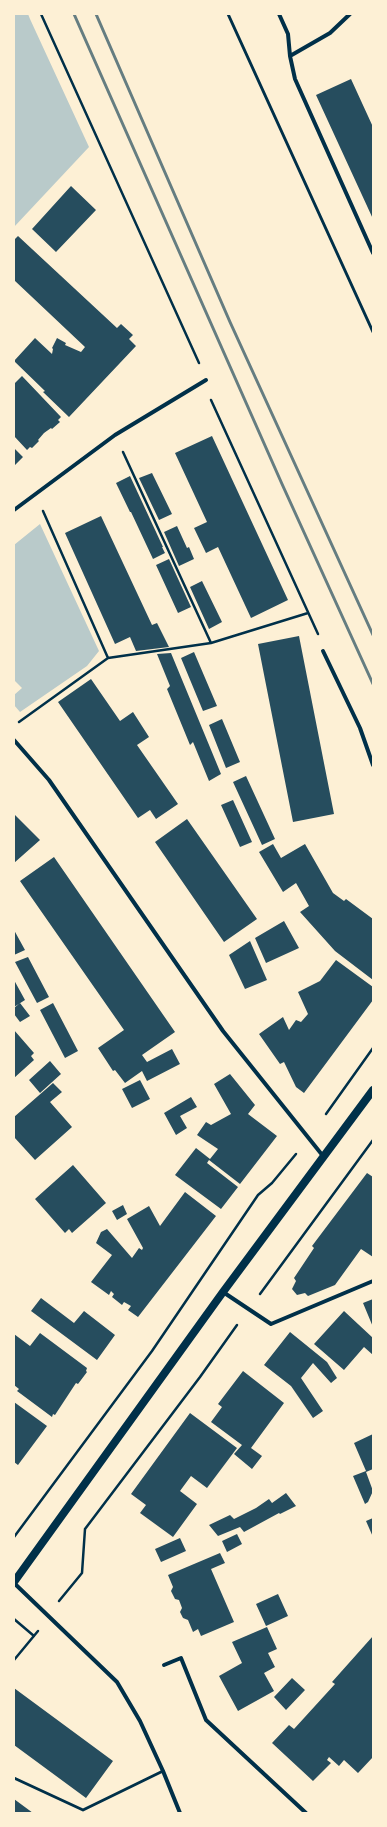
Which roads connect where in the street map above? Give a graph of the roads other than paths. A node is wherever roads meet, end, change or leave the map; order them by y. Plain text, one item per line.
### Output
1 (228, 14) edge
2 (279, 14) edge
3 (350, 14) edge
4 (290, 56) junction
5 (373, 253) edge
6 (373, 332) edge
7 (206, 380) road end
8 (14, 510) edge
9 (323, 651) road end
10 (14, 740) edge
11 (373, 765) edge
12 (373, 1090) edge
13 (324, 1156) junction
14 (373, 1281) edge
15 (223, 1292) junction
16 (14, 1582) edge
17 (164, 1665) dead end
18 (163, 1771) junction
19 (14, 1778) edge
20 (180, 1813) edge
21 (306, 1813) edge

1 - 6 lane
2 - 4 street
3 - 4 street
4 - 5 street
7 - 8 street
9 - 11 street
10 - 13 street
12 - 13 main road
13 - 15 main road
14 - 15 street
15 - 16 main road
16 - 18 street
17 - 21 street
18 - 19 lane
18 - 20 street

